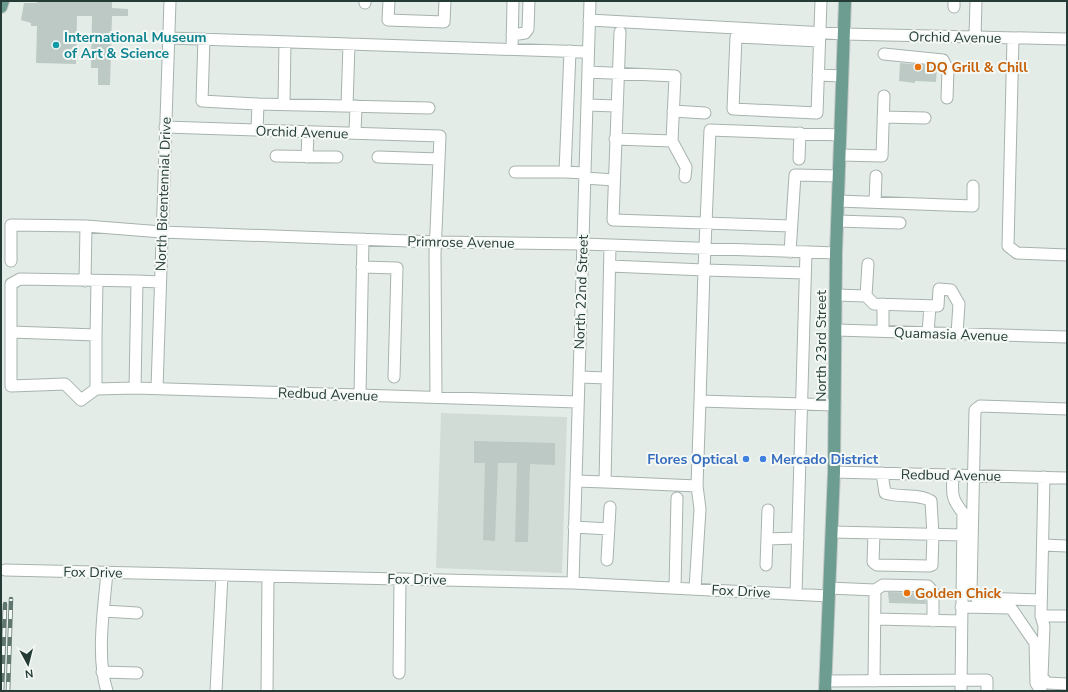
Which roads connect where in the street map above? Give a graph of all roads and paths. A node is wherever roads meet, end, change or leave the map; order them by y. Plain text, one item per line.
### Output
1 (3, 1) edge
2 (170, 1) edge
3 (389, 1) edge
4 (445, 1) edge
5 (590, 1) edge
6 (821, 1) edge
7 (845, 1) edge
8 (976, 1) edge
9 (513, 5) edge
10 (529, 5) edge
11 (1, 7) edge
12 (589, 20) junction
13 (620, 32) dead end
14 (844, 34) junction
15 (512, 35) junction
16 (820, 37) junction
17 (975, 37) junction
18 (169, 38) junction
19 (1013, 38) junction
20 (1067, 39) edge
21 (204, 40) junction
22 (285, 42) junction
23 (349, 44) junction
24 (512, 49) junction
25 (570, 51) junction
26 (588, 52) junction
27 (884, 54) dead end
28 (588, 72) junction
29 (618, 73) junction
30 (818, 75) junction
31 (842, 76) junction
32 (884, 96) dead end
33 (947, 98) dead end
34 (258, 104) junction
35 (284, 104) junction
36 (587, 105) junction
37 (351, 106) junction
38 (616, 106) junction
39 (429, 108) dead end
40 (673, 112) junction
41 (705, 112) dead end
42 (883, 117) junction
43 (925, 118) dead end
44 (567, 124) junction
45 (586, 126) junction
46 (165, 127) junction
47 (257, 130) junction
48 (308, 132) junction
49 (355, 133) junction
50 (800, 133) junction
51 (840, 135) junction
52 (615, 139) junction
53 (672, 141) junction
54 (840, 155) junction
55 (276, 156) dead end
56 (308, 156) junction
57 (337, 157) dead end
58 (378, 157) dead end
59 (439, 159) junction
60 (799, 159) dead end
61 (515, 172) dead end
62 (565, 172) junction
63 (585, 176) junction
64 (839, 176) junction
65 (876, 176) dead end
66 (685, 177) dead end
67 (614, 180) junction
68 (973, 186) dead end
69 (838, 201) junction
70 (875, 202) junction
71 (837, 221) junction
72 (706, 223) junction
73 (900, 223) dead end
74 (86, 226) junction
75 (791, 226) junction
76 (162, 232) junction
77 (363, 239) junction
78 (436, 242) junction
79 (583, 244) junction
80 (610, 245) junction
81 (704, 248) junction
82 (790, 252) junction
83 (806, 252) junction
84 (836, 253) junction
85 (1067, 255) edge
86 (11, 261) dead end
87 (868, 264) dead end
88 (610, 266) junction
89 (362, 267) junction
90 (704, 270) junction
91 (805, 273) junction
92 (85, 281) junction
93 (98, 281) junction
94 (137, 281) junction
95 (160, 282) junction
96 (836, 295) junction
97 (866, 296) junction
98 (884, 304) junction
99 (930, 306) junction
100 (836, 330) junction
101 (883, 331) junction
102 (11, 332) junction
103 (928, 333) junction
104 (957, 334) junction
105 (96, 335) junction
106 (1067, 337) edge
107 (394, 377) dead end
108 (579, 377) junction
109 (607, 378) junction
110 (134, 388) junction
111 (157, 388) junction
112 (96, 389) junction
113 (360, 395) junction
114 (436, 397) junction
115 (700, 401) junction
116 (578, 402) junction
117 (802, 404) junction
118 (835, 405) junction
119 (1067, 408) edge
120 (834, 472) junction
121 (882, 474) junction
122 (953, 475) junction
123 (974, 476) junction
124 (1044, 477) junction
125 (1067, 478) edge
126 (576, 481) junction
127 (605, 482) junction
128 (697, 486) junction
129 (677, 498) dead end
130 (610, 507) dead end
131 (768, 510) dead end
132 (574, 527) junction
133 (609, 529) junction
134 (832, 532) junction
135 (874, 533) junction
136 (933, 535) junction
137 (963, 535) junction
138 (798, 538) junction
139 (767, 539) junction
140 (1043, 545) junction
141 (1067, 546) edge
142 (607, 560) dead end
143 (766, 565) dead end
144 (4, 570) dead end
145 (107, 572) junction
146 (222, 575) junction
147 (268, 576) junction
148 (400, 579) junction
149 (573, 583) junction
150 (675, 588) junction
151 (695, 589) junction
152 (875, 590) junction
153 (829, 592) junction
154 (796, 594) junction
155 (1042, 600) junction
156 (962, 607) junction
157 (104, 611) junction
158 (137, 613) dead end
159 (1041, 616) junction
160 (1067, 616) edge
161 (875, 619) junction
162 (933, 621) junction
163 (961, 621) junction
164 (102, 672) junction
165 (137, 673) dead end
166 (399, 673) dead end
167 (874, 681) junction
168 (1067, 684) edge
169 (825, 686) edge
170 (961, 686) edge
171 (107, 691) edge
172 (216, 691) edge
173 (267, 691) edge
174 (987, 691) edge
175 (1041, 691) edge

1 - 11 main road
2 - 18 street, North Bicentennial Drive
3 - 4 street
5 - 12 street, North 22nd Street
6 - 16 street
7 - 14 main road, North 23rd Street
8 - 17 street
9 - 10 street
9 - 15 street
10 - 15 street
12 - 16 street
12 - 26 street, North 22nd Street
13 - 29 street
14 - 16 street, Orchid Avenue
14 - 17 street, Orchid Avenue
14 - 31 main road, North 23rd Street
15 - 24 street
16 - 30 street
16 - 30 street
17 - 19 street, Orchid Avenue
18 - 21 street
18 - 46 street, North Bicentennial Drive
19 - 20 street, Orchid Avenue
19 - 85 street
21 - 22 street
21 - 34 street
22 - 23 street
22 - 35 street
23 - 24 street
23 - 37 street
24 - 25 street
25 - 26 street
25 - 44 street
26 - 28 street, North 22nd Street
27 - 33 street
28 - 29 street
28 - 36 street, North 22nd Street
29 - 38 street
29 - 40 street
30 - 31 street
31 - 51 main road, North 23rd Street
32 - 42 street
34 - 35 street
34 - 47 street
35 - 37 street
36 - 38 street
36 - 45 street, North 22nd Street
37 - 39 street
37 - 49 street
38 - 52 street
40 - 41 street
40 - 53 street
42 - 43 street
42 - 54 street
44 - 45 street
44 - 62 street
45 - 63 street, North 22nd Street
46 - 47 street, Orchid Avenue
46 - 76 street, North Bicentennial Drive
47 - 48 street, Orchid Avenue
48 - 49 street, Orchid Avenue
48 - 56 street
49 - 59 street, Orchid Avenue
50 - 51 street
50 - 60 street
50 - 72 street
51 - 54 main road, North 23rd Street
52 - 53 street
52 - 67 street
53 - 66 street
54 - 64 main road, North 23rd Street
55 - 56 street
56 - 57 street
58 - 59 street
59 - 78 street
61 - 62 street
62 - 63 street
63 - 67 street
63 - 79 street, North 22nd Street
64 - 69 main road, North 23rd Street
64 - 75 street
65 - 70 street
67 - 72 street
68 - 70 street
69 - 70 street
69 - 71 main road, North 23rd Street
71 - 73 street
71 - 84 main road, North 23rd Street
72 - 75 street
72 - 81 street
74 - 76 street, Primrose Avenue
74 - 86 street, Primrose Avenue
74 - 92 street
75 - 82 street
76 - 77 street, Primrose Avenue
76 - 95 street, North Bicentennial Drive
77 - 78 street, Primrose Avenue
77 - 89 street
78 - 79 street, Primrose Avenue
78 - 114 street
79 - 80 street, Primrose Avenue
79 - 108 street, North 22nd Street
80 - 81 street, Primrose Avenue
80 - 88 street
81 - 82 street, Primrose Avenue
81 - 90 street
82 - 83 street, Primrose Avenue
83 - 84 street, Primrose Avenue
83 - 91 street
84 - 96 main road, North 23rd Street
87 - 97 street
88 - 90 street
88 - 109 street
89 - 107 street
89 - 113 street
90 - 91 street
90 - 115 street
91 - 117 street
92 - 93 street
92 - 102 street
93 - 94 street
93 - 105 street
94 - 95 street
94 - 110 street
95 - 111 street, North Bicentennial Drive
96 - 97 street
96 - 100 main road, North 23rd Street
97 - 98 street
98 - 99 street
98 - 101 street
99 - 103 street
99 - 104 street
100 - 101 street, Quamasia Avenue
100 - 118 main road, North 23rd Street
101 - 103 street, Quamasia Avenue
102 - 105 street
102 - 112 street
103 - 104 street, Quamasia Avenue
104 - 106 street, Quamasia Avenue
105 - 112 street
108 - 109 street
108 - 116 street, North 22nd Street
109 - 127 street
110 - 111 street, Redbud Avenue
110 - 112 street, Redbud Avenue
111 - 113 street, Redbud Avenue
113 - 114 street, Redbud Avenue
114 - 116 street, Redbud Avenue
115 - 117 street
115 - 128 street
116 - 126 street, North 22nd Street
117 - 118 street
117 - 138 street
118 - 120 main road, North 23rd Street
119 - 123 street
120 - 121 street, Redbud Avenue
120 - 134 main road, North 23rd Street
121 - 122 street, Redbud Avenue
121 - 136 street
122 - 123 street, Redbud Avenue
122 - 137 street
123 - 124 street, Redbud Avenue
123 - 155 street
124 - 125 street, Redbud Avenue
124 - 140 street
126 - 127 street
126 - 132 street, North 22nd Street
127 - 128 street
128 - 151 street
129 - 150 street
130 - 133 street
131 - 139 street
132 - 133 street
132 - 149 street, North 22nd Street
133 - 142 street
134 - 135 street
134 - 153 main road, North 23rd Street
135 - 136 street
135 - 136 street
136 - 137 street
137 - 156 street
138 - 139 street
138 - 154 street
139 - 143 street
140 - 141 street
140 - 155 street
144 - 145 street, Fox Drive
145 - 146 street, Fox Drive
145 - 157 street
146 - 147 street, Fox Drive
146 - 172 street
147 - 148 street, Fox Drive
147 - 173 street
148 - 149 street, Fox Drive
148 - 166 street
149 - 150 street, Fox Drive
150 - 151 street, Fox Drive
151 - 154 street, Fox Drive
152 - 153 street, Fox Drive
152 - 161 street
152 - 162 street, Fox Drive
153 - 154 street, Fox Drive
153 - 169 main road, North 23rd Street
155 - 159 street
156 - 163 street
156 - 175 street
157 - 158 street
157 - 164 street
159 - 160 street
159 - 168 street
161 - 162 street
161 - 167 street
162 - 163 street
163 - 170 street
164 - 165 street
164 - 171 street
167 - 169 street
167 - 170 street
170 - 174 street

